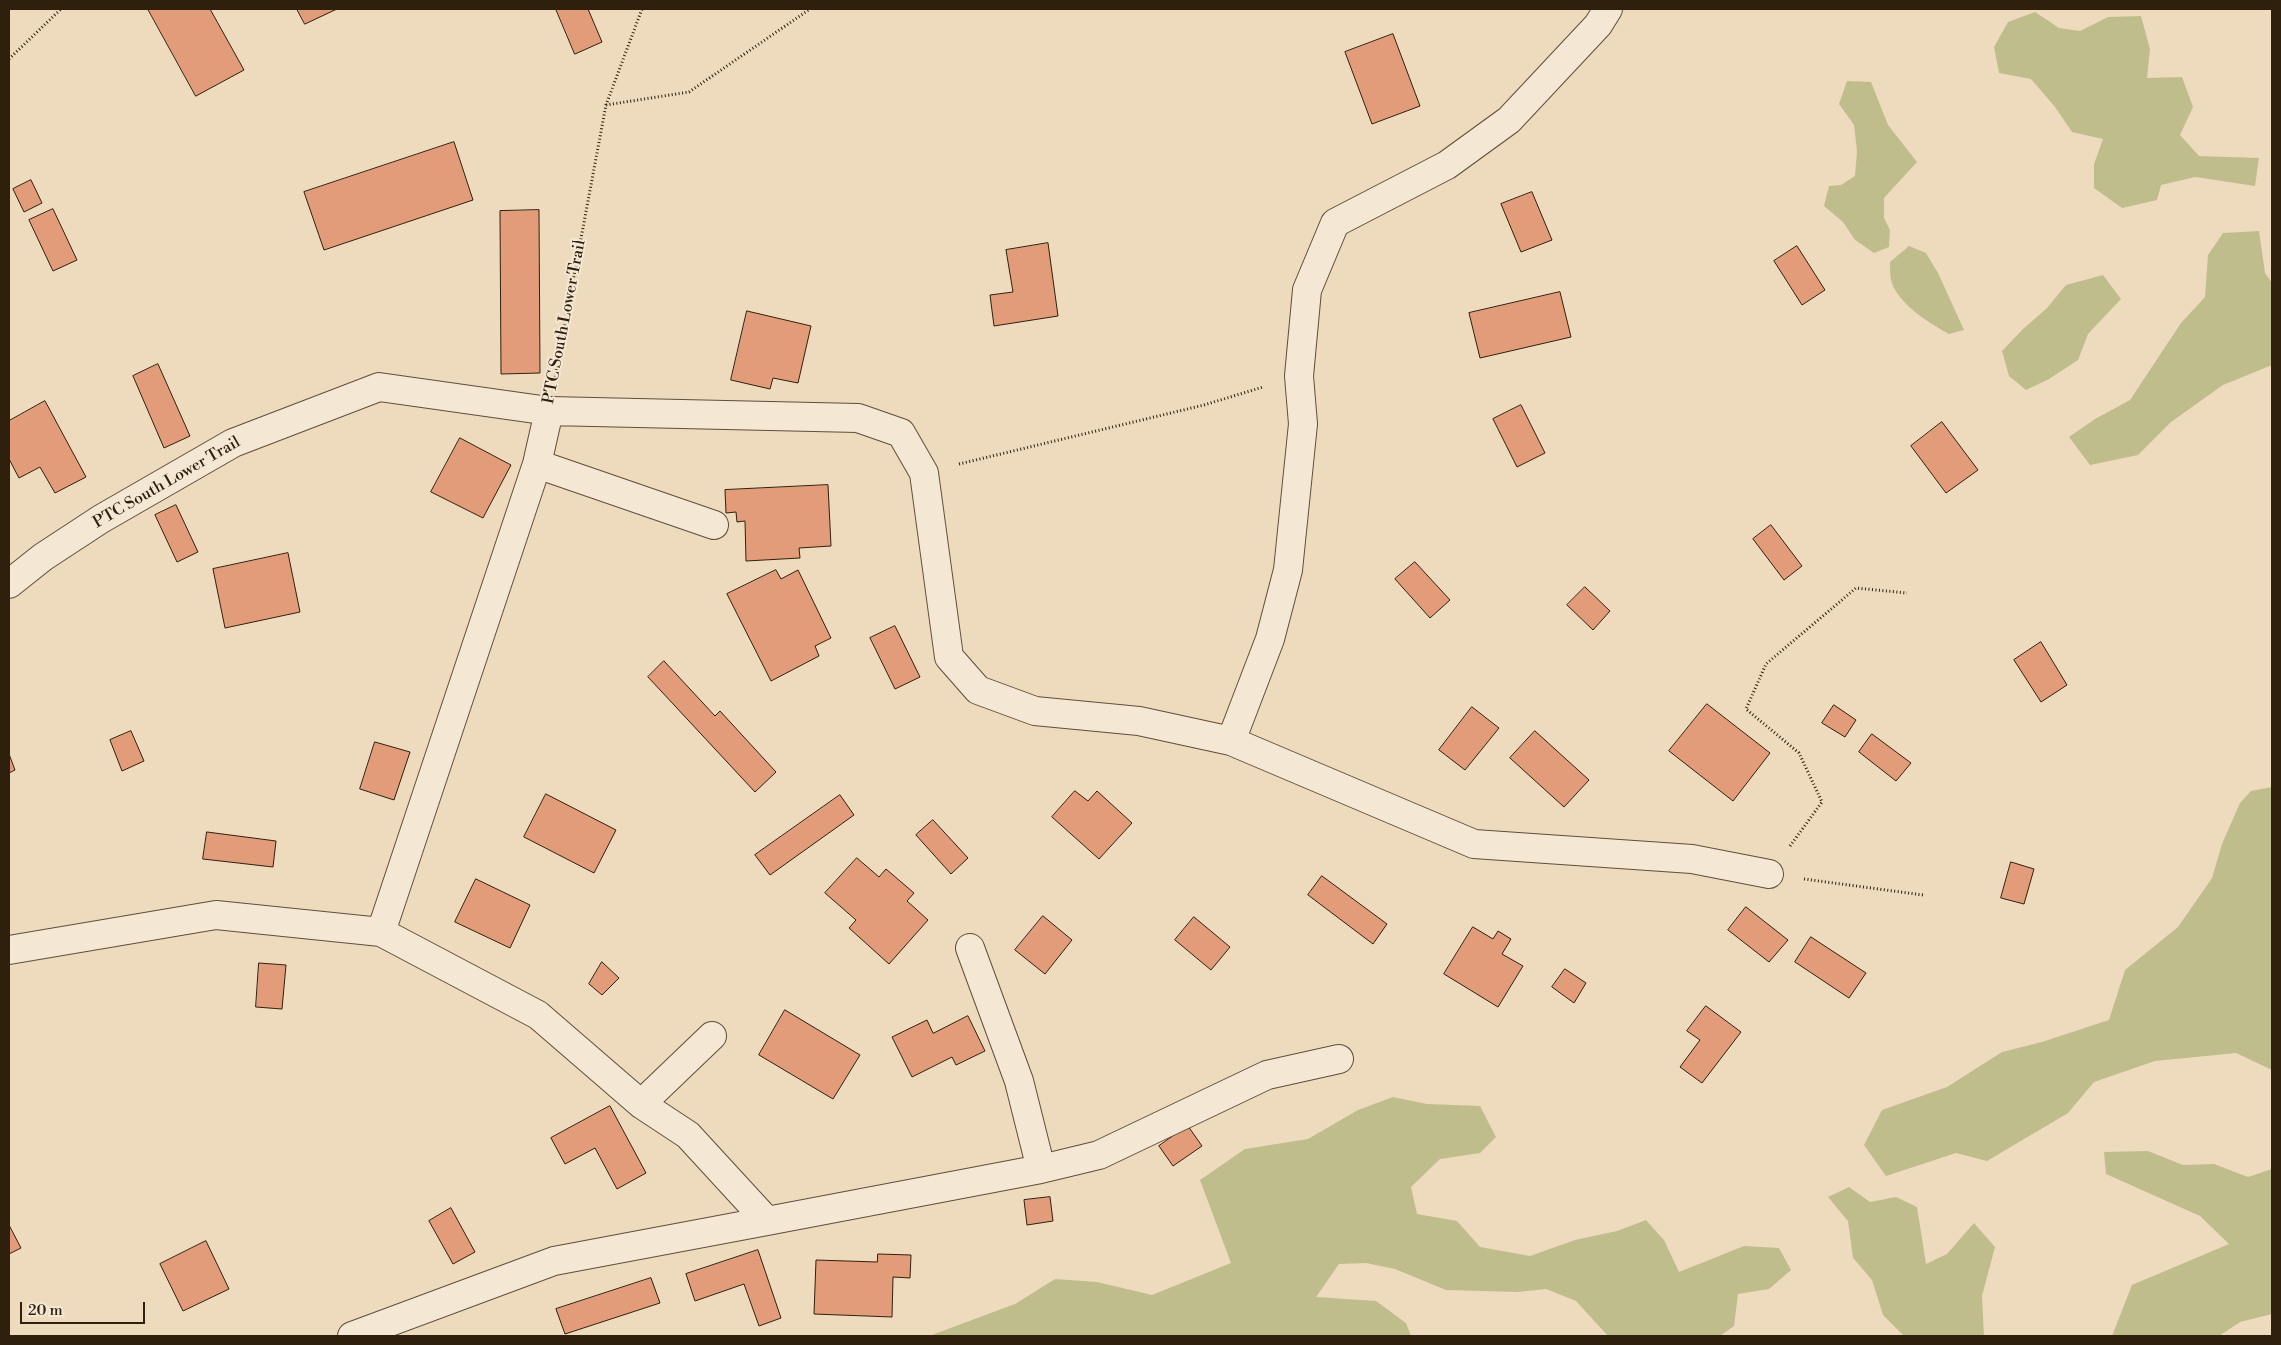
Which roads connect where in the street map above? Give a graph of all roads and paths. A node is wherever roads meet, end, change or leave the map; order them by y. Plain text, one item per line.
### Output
1 (62, 9) edge
2 (642, 9) edge
3 (810, 9) edge
4 (1608, 9) edge
5 (9, 59) edge
6 (606, 105) junction
7 (1299, 376) junction
8 (549, 411) junction
9 (537, 464) junction
10 (924, 473) junction
11 (714, 524) dead end
12 (9, 584) edge
13 (1906, 593) dead end
14 (1231, 741) junction
15 (1769, 874) junction
16 (1923, 895) dead end
17 (381, 932) junction
18 (970, 948) dead end
19 (9, 950) edge
20 (712, 1036) dead end
21 (1339, 1059) dead end
22 (641, 1104) junction
23 (1041, 1169) junction
24 (767, 1221) junction
25 (352, 1336) edge

1 - 5 path
2 - 6 path, PTC South Lower Trail
3 - 6 path
4 - 7 street
6 - 8 path, PTC South Lower Trail
7 - 10 path
7 - 14 street
8 - 9 street
8 - 10 street
8 - 12 street, PTC South Lower Trail
9 - 11 street
9 - 17 street
10 - 14 street
13 - 15 path
14 - 15 street
15 - 16 path
17 - 19 street
17 - 22 street
18 - 23 street
20 - 22 street
21 - 23 street
22 - 24 street
23 - 24 street
24 - 25 street

